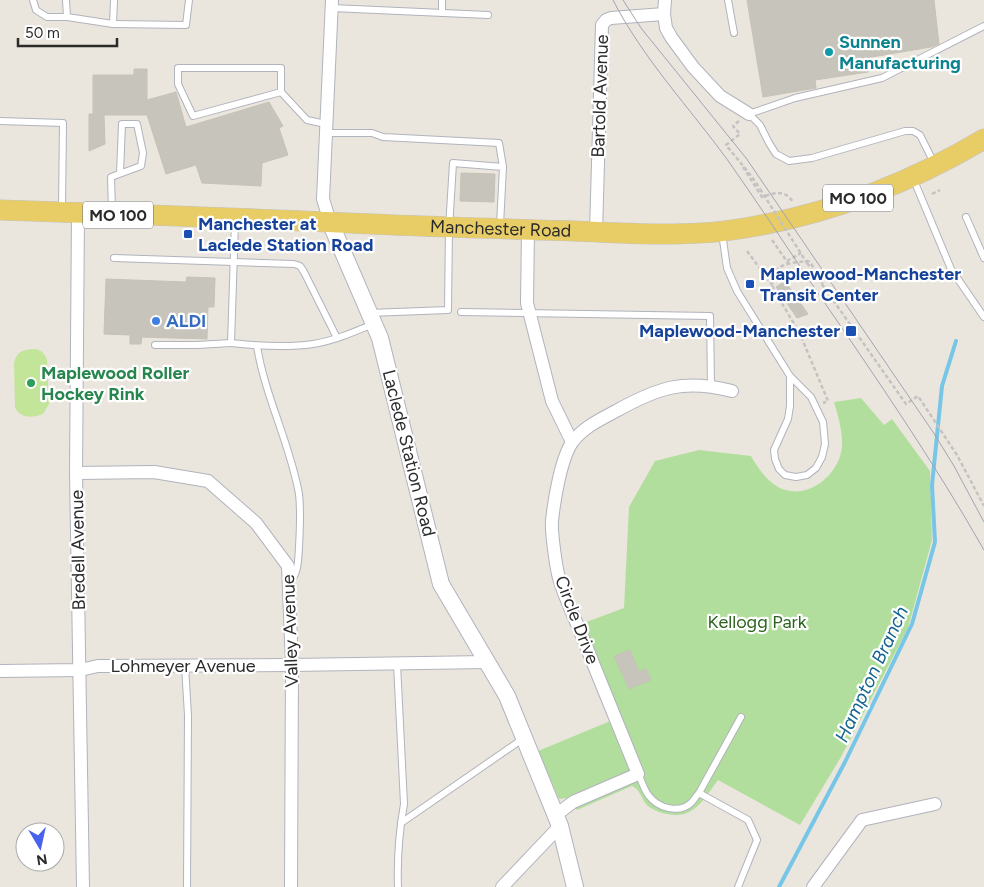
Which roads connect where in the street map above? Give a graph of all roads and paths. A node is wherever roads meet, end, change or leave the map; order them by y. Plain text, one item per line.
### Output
1 (33, 0) edge
2 (66, 0) edge
3 (114, 0) edge
4 (188, 0) edge
5 (442, 0) edge
6 (665, 0) edge
7 (728, 0) edge
8 (332, 4) edge
9 (442, 13) junction
10 (664, 14) junction
11 (488, 15) dead end
12 (67, 17) junction
13 (113, 24) junction
14 (984, 26) edge
15 (734, 33) dead end
16 (282, 92) junction
17 (745, 117) junction
18 (0, 121) edge
19 (326, 128) junction
20 (984, 139) edge
21 (742, 166) junction
22 (936, 166) junction
23 (503, 167) junction
24 (120, 174) junction
25 (913, 177) junction
26 (940, 190) dead end
27 (932, 194) dead end
28 (793, 202) dead end
29 (0, 210) edge
30 (70, 213) junction
31 (112, 214) junction
32 (966, 217) dead end
33 (235, 219) junction
34 (330, 222) junction
35 (449, 228) junction
36 (500, 229) junction
37 (528, 230) junction
38 (722, 231) junction
39 (596, 232) junction
40 (772, 240) dead end
41 (747, 251) dead end
42 (801, 254) junction
43 (114, 258) dead end
44 (984, 258) edge
45 (234, 261) junction
46 (787, 262) junction
47 (822, 285) junction
48 (774, 288) junction
49 (982, 308) edge
50 (461, 312) dead end
51 (529, 313) junction
52 (984, 317) edge
53 (371, 318) junction
54 (337, 338) junction
55 (230, 343) junction
56 (155, 345) dead end
57 (257, 346) junction
58 (790, 376) junction
59 (711, 386) junction
60 (732, 391) dead end
61 (817, 405) junction
62 (572, 442) junction
63 (76, 473) junction
64 (984, 506) edge
65 (289, 583) junction
66 (487, 662) junction
67 (397, 664) junction
68 (292, 665) junction
69 (185, 666) junction
70 (80, 670) junction
71 (0, 671) edge
72 (741, 717) dead end
73 (525, 738) junction
74 (638, 774) junction
75 (699, 793) junction
76 (935, 804) dead end
77 (558, 820) junction
78 (401, 822) junction
79 (83, 887) edge
80 (187, 887) edge
81 (291, 887) edge
82 (398, 887) edge
83 (502, 887) edge
84 (575, 887) edge
85 (738, 887) edge
86 (813, 887) edge

1 - 12 lane
2 - 12 lane
3 - 13 lane
4 - 13 lane
5 - 9 lane
6 - 10 street
7 - 15 lane
8 - 9 lane
8 - 19 street, Laclede Station Road
9 - 11 lane
10 - 17 street
10 - 39 street, Bartold Avenue
12 - 13 lane
14 - 17 lane
16 - 16 lane
16 - 19 lane
17 - 21 path
17 - 22 lane
18 - 30 lane
19 - 23 lane
19 - 34 street, Laclede Station Road
20 - 22 main road, Manchester Road / MO 100
21 - 28 path
21 - 42 path, bridge
22 - 25 main road, Manchester Road / MO 100
23 - 35 lane
23 - 36 lane
24 - 24 lane
24 - 31 lane
25 - 38 main road, Manchester Road / MO 100
25 - 49 lane
26 - 27 path
29 - 30 main road, Manchester Road / MO 100
30 - 31 main road, Manchester Road / MO 100
30 - 63 street, Bredell Avenue
31 - 33 main road, Manchester Road / MO 100
32 - 44 lane
33 - 34 main road, Manchester Road / MO 100
33 - 45 lane
34 - 35 main road, Manchester Road / MO 100
34 - 53 street, Laclede Station Road
35 - 36 main road, Manchester Road / MO 100
35 - 53 lane
36 - 37 main road, Manchester Road / MO 100
37 - 39 main road, Manchester Road / MO 100
37 - 51 street
38 - 39 main road, Manchester Road / MO 100
38 - 58 lane
40 - 46 path
41 - 48 path
42 - 46 path
42 - 47 path, bridge
43 - 45 lane
45 - 54 lane
45 - 55 lane
46 - 47 path
46 - 48 path
47 - 64 path
48 - 61 path
49 - 52 lane
50 - 51 lane
51 - 59 lane
51 - 62 street
53 - 54 lane
53 - 66 street, Laclede Station Road
54 - 57 lane
55 - 56 lane
55 - 57 lane
57 - 65 lane
58 - 61 lane
58 - 61 lane
59 - 60 street
59 - 62 street
62 - 74 street, Circle Drive
63 - 65 street, Valley Avenue
63 - 70 street, Bredell Avenue
65 - 68 street, Valley Avenue
66 - 67 street, Lohmeyer Avenue
66 - 73 street, Laclede Station Road
67 - 68 street, Lohmeyer Avenue
67 - 78 lane
68 - 69 street, Lohmeyer Avenue
68 - 81 street, Valley Avenue
69 - 70 street, Lohmeyer Avenue
69 - 80 lane
70 - 71 street, Lohmeyer Avenue
70 - 79 street, Bredell Avenue
72 - 75 lane
73 - 77 street, Laclede Station Road
73 - 78 lane
74 - 75 lane
74 - 77 street
75 - 85 lane
76 - 86 street
77 - 83 street
77 - 84 street, Laclede Station Road
78 - 82 lane

